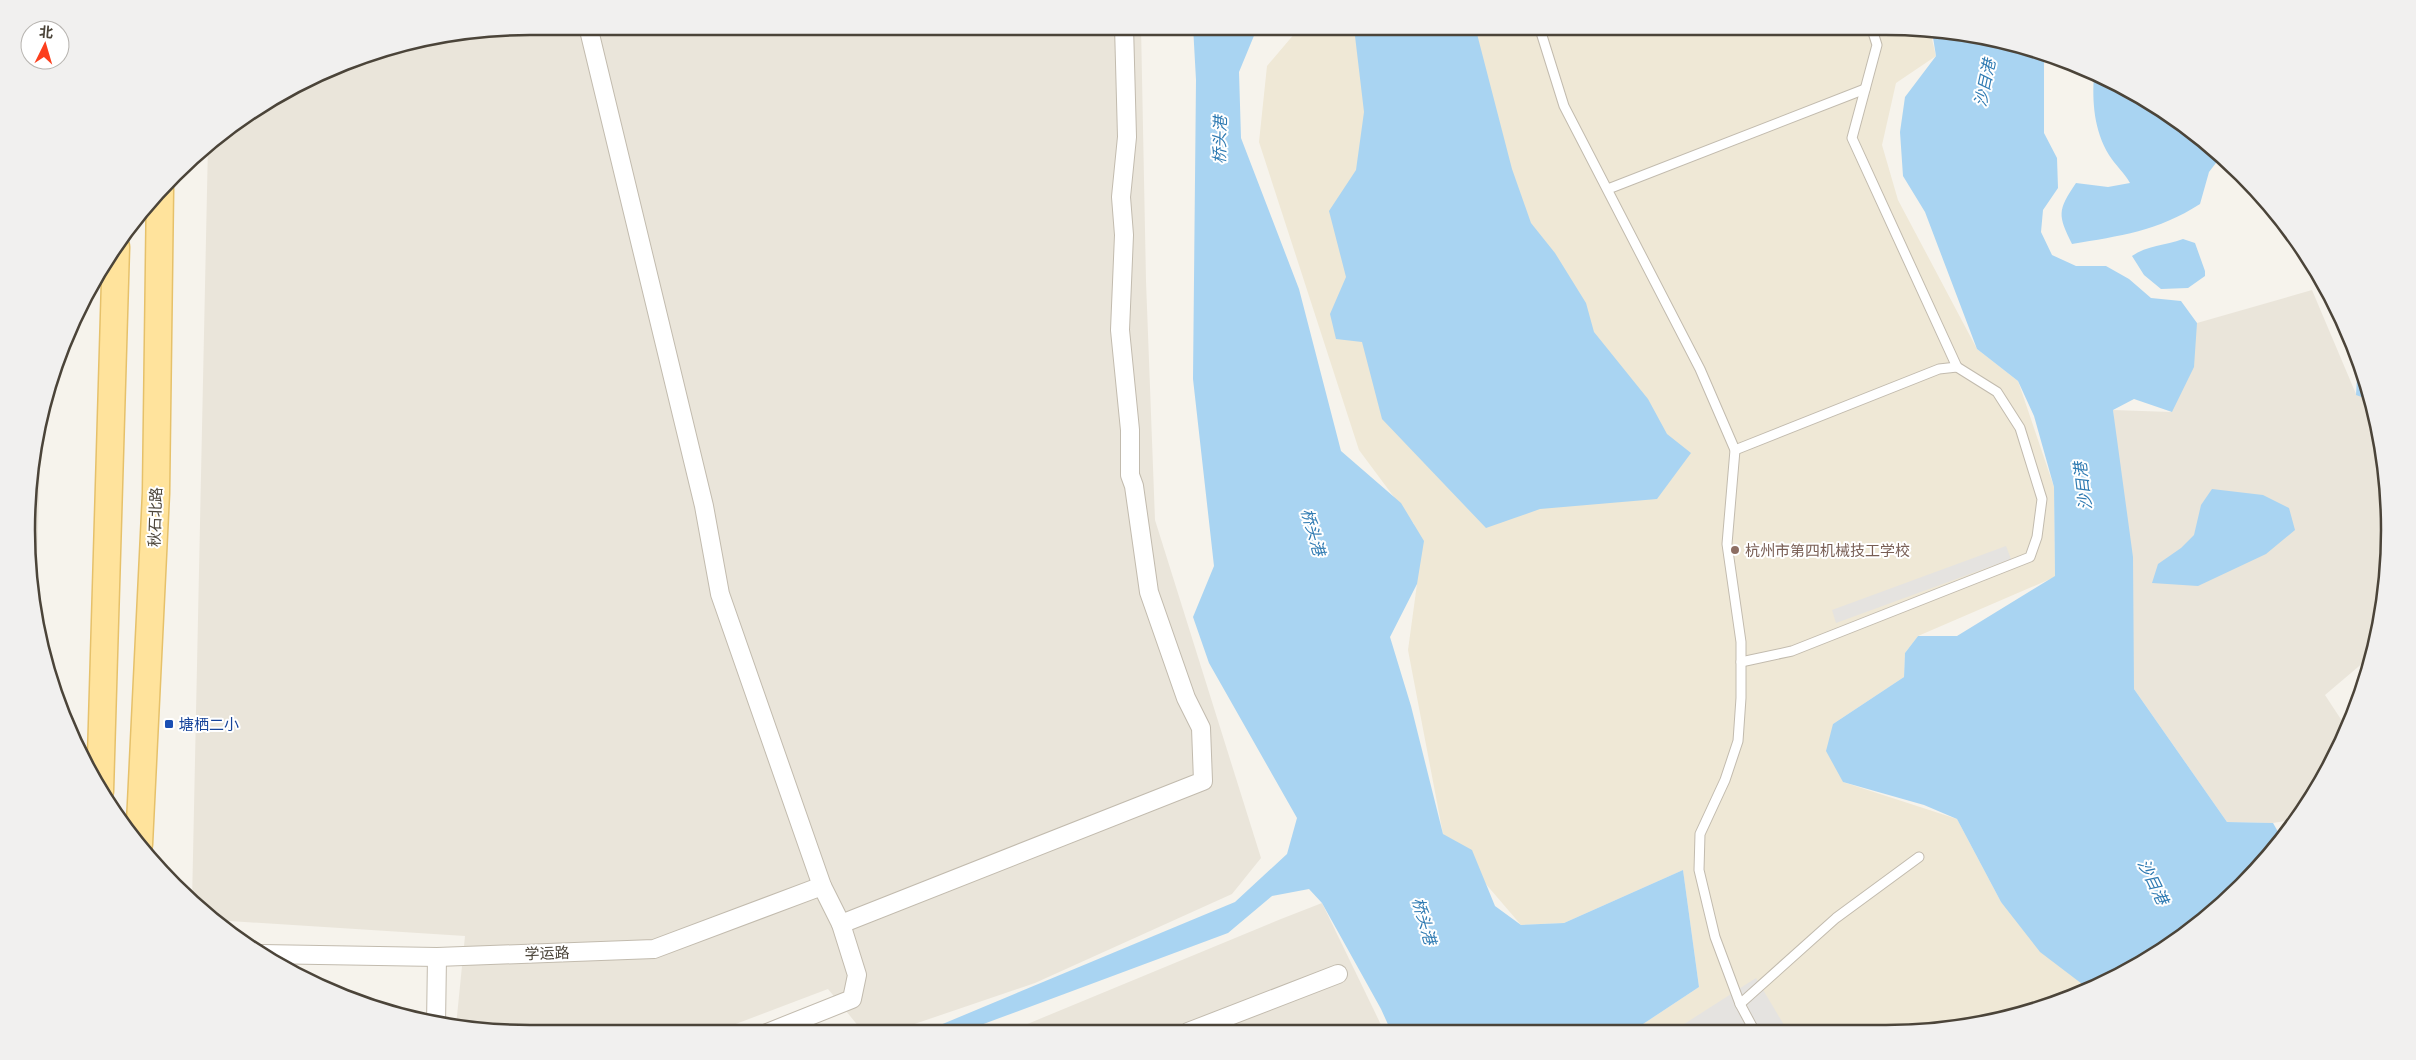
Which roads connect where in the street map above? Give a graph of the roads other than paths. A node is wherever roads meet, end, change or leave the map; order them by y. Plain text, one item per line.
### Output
1 (590, 35) edge
2 (1124, 35) edge
3 (1542, 35) edge
4 (1874, 35) edge
5 (1865, 89) junction
6 (1608, 188) junction
7 (160, 202) edge
8 (116, 259) edge
9 (1957, 367) junction
10 (1735, 450) junction
11 (1741, 662) junction
12 (100, 777) edge
13 (139, 833) edge
14 (1919, 857) dead end
15 (822, 886) junction
16 (841, 924) junction
17 (274, 954) edge
18 (437, 957) junction
19 (1338, 974) dead end
20 (1740, 1004) junction
21 (436, 1016) edge
22 (787, 1025) edge
23 (1206, 1025) edge
24 (1751, 1025) edge

1 - 15 street
2 - 16 street
3 - 6 lane
4 - 5 lane
5 - 6 lane
5 - 9 lane
6 - 10 lane
7 - 13 main road, 秋石北路
8 - 12 main road
9 - 10 lane
9 - 11 lane
10 - 11 lane
11 - 20 lane
14 - 20 lane
15 - 16 street
15 - 18 street, 学运路
16 - 22 street
17 - 18 street, 学运路
18 - 21 street
19 - 23 street
20 - 24 lane

